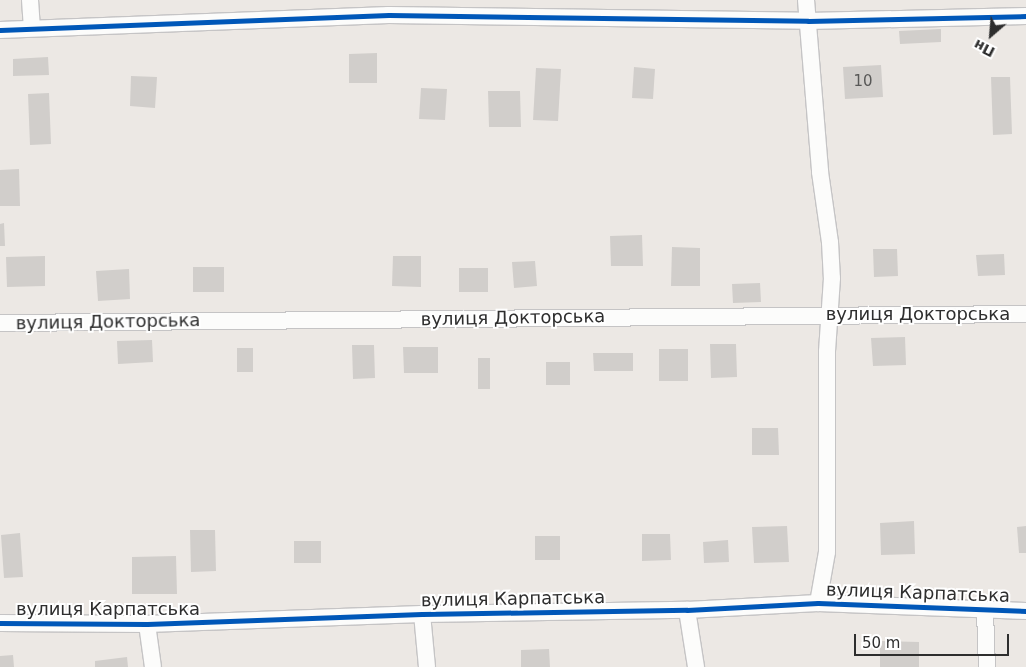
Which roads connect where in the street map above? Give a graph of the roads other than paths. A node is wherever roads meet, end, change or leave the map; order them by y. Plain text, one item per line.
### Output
1 (30, 0) edge
2 (806, 0) edge
3 (390, 7) edge
4 (1026, 16) edge
5 (808, 21) junction
6 (32, 27) junction
7 (0, 30) edge
8 (829, 314) junction
9 (1026, 314) edge
10 (0, 323) edge
11 (818, 603) junction
12 (687, 610) junction
13 (984, 611) junction
14 (1026, 611) edge
15 (422, 614) junction
16 (0, 623) edge
17 (147, 624) junction
18 (153, 667) edge
19 (427, 667) edge
20 (696, 667) edge
21 (987, 667) edge

1 - 6 street
2 - 5 street
3 - 5 street
3 - 6 street
4 - 5 street
5 - 8 street
6 - 7 street
8 - 9 street, вулиця Докторська
8 - 10 street, вулиця Докторська
8 - 11 street
11 - 12 street, вулиця Карпатська
11 - 13 street, вулиця Карпатська
12 - 15 street, вулиця Карпатська
12 - 20 street
13 - 14 street, вулиця Карпатська
13 - 21 street
15 - 17 street, вулиця Карпатська
15 - 19 street
16 - 17 street, вулиця Карпатська
17 - 18 street

